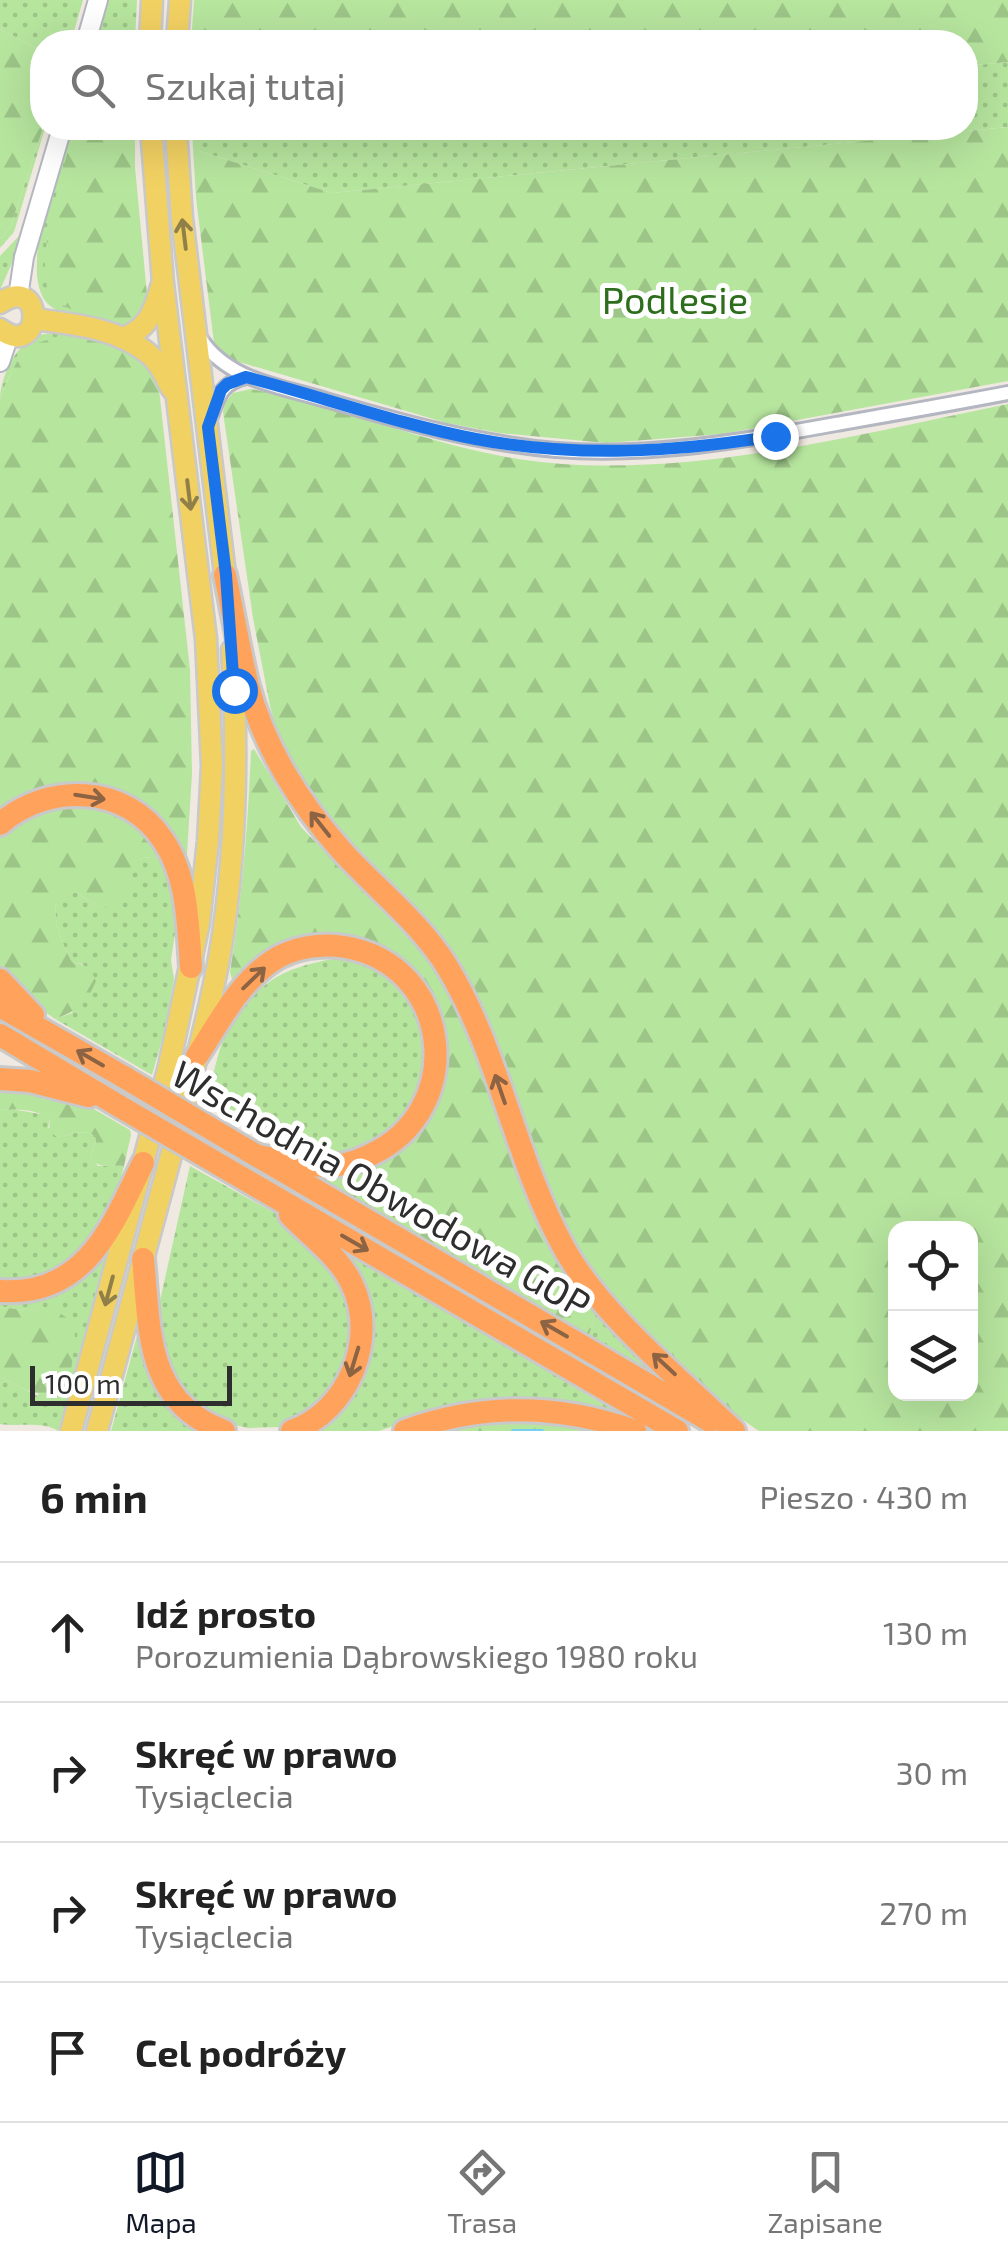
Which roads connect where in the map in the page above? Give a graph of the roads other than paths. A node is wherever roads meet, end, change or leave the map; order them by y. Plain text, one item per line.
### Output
1 (98, 0) edge
2 (152, 0) edge
3 (180, 0) edge
4 (89, 30) edge
5 (151, 30) edge
6 (178, 30) edge
7 (58, 140) edge
8 (151, 140) edge
9 (177, 140) edge
10 (163, 283) junction
11 (9, 300) edge
12 (34, 319) junction
13 (196, 331) junction
14 (4, 332) edge
15 (122, 338) junction
16 (0, 362) edge
17 (246, 377) junction
18 (1008, 393) edge
19 (177, 398) junction
20 (208, 427) junction
21 (226, 575) junction
22 (0, 824) edge
23 (191, 967) junction
24 (0, 980) edge
25 (0, 1006) edge
26 (0, 1035) edge
27 (56, 1038) junction
28 (197, 1056) junction
29 (0, 1079) edge
30 (116, 1104) junction
31 (258, 1156) junction
32 (143, 1163) junction
33 (270, 1194) junction
34 (144, 1259) junction
35 (0, 1291) edge
36 (72, 1431) edge
37 (97, 1431) edge
38 (224, 1431) edge
39 (292, 1431) edge
40 (405, 1431) edge
41 (635, 1431) edge
42 (677, 1431) edge
43 (731, 1431) edge

1 - 4 street
2 - 5 main road
3 - 6 main road
7 - 11 street
8 - 10 main road
13 -> 9 main road
10 - 15 main road
10 - 19 main road
11 - 12 main road
12 - 14 main road
12 - 15 main road
13 - 17 street
13 - 20 main road
14 - 16 street
15 - 19 main road
17 - 18 street
17 - 20 street
19 -> 23 main road
20 - 21 main road
21 - 28 main road
43 -> 21 highway
22 -> 23 highway
23 - 32 main road
24 - 27 highway
25 - 27 highway, Wschodnia Obwodowa GOP
26 - 30 highway, Wschodnia Obwodowa GOP
31 -> 27 highway, Wschodnia Obwodowa GOP, bridge
28 -> 31 highway
28 - 34 main road
29 - 30 highway
30 - 33 highway, Wschodnia Obwodowa GOP, bridge
43 -> 31 highway, Wschodnia Obwodowa GOP
32 - 35 highway
32 -> 36 main road
33 -> 39 highway
33 -> 42 highway, Wschodnia Obwodowa GOP
34 - 37 main road
34 - 38 highway
40 - 41 highway

